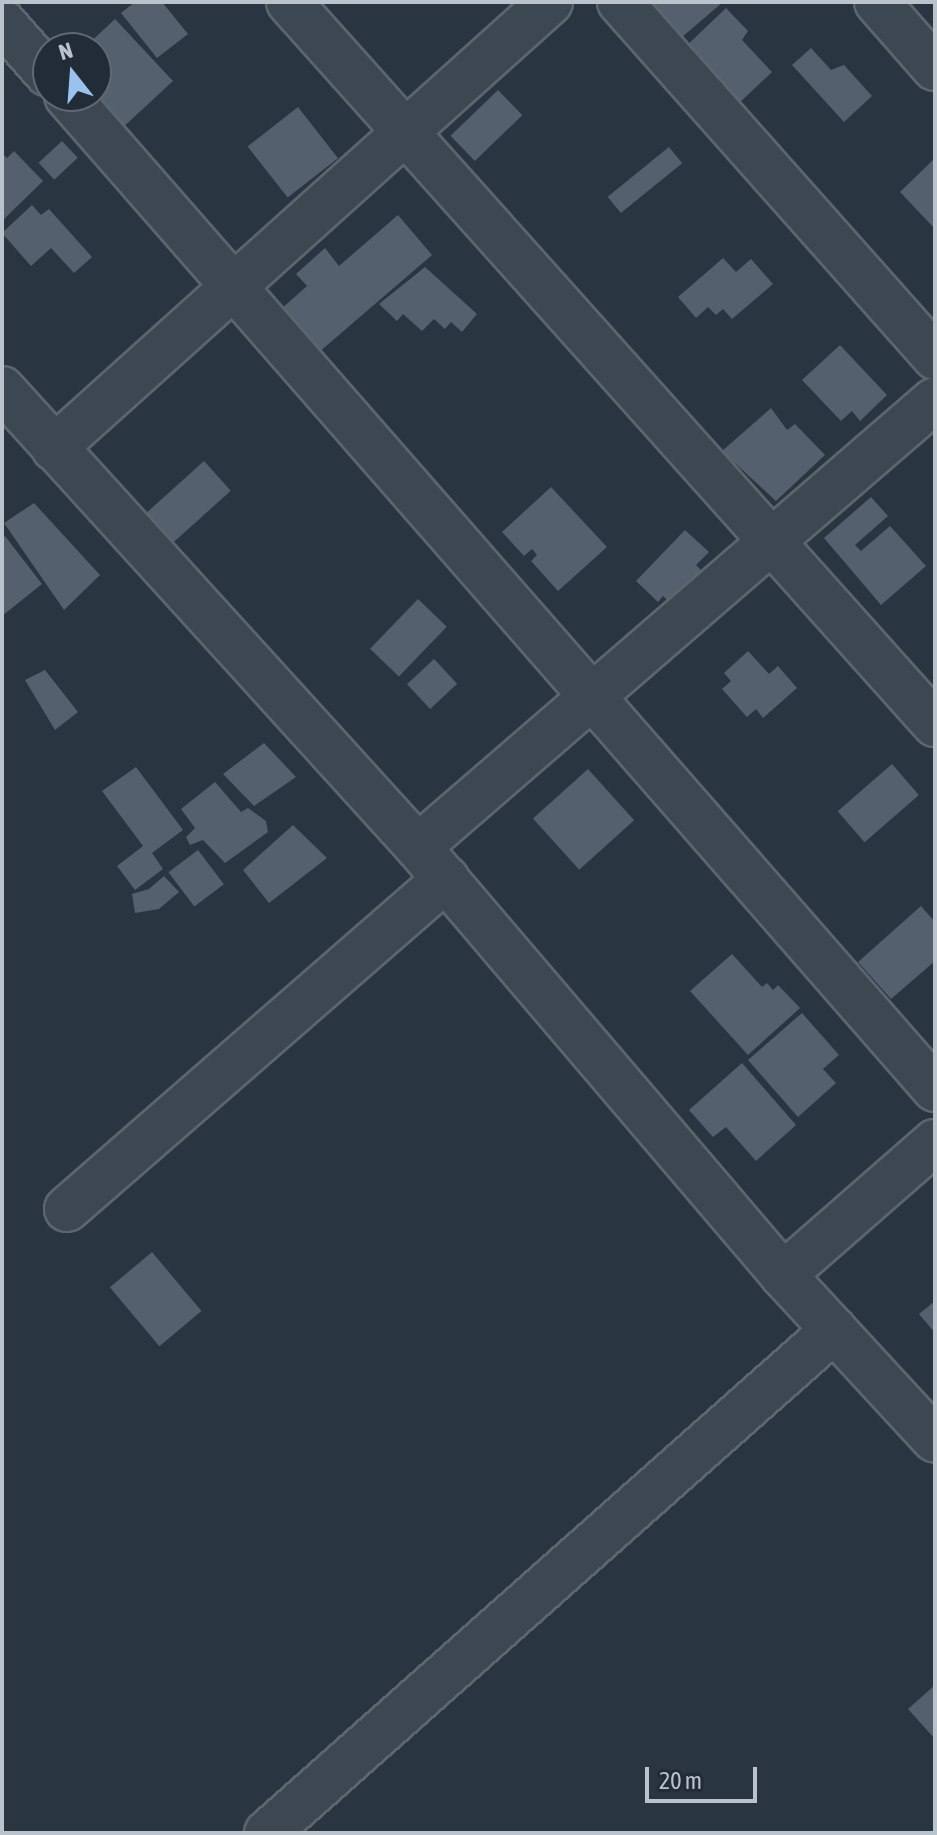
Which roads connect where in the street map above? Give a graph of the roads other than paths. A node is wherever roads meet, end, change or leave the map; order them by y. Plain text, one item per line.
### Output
1 (289, 2) edge
2 (550, 2) edge
3 (620, 2) edge
4 (877, 2) edge
5 (2, 22) edge
6 (32, 56) edge
7 (935, 68) edge
8 (81, 112) edge
9 (405, 132) junction
10 (233, 286) junction
11 (935, 357) edge
12 (2, 389) edge
13 (935, 400) edge
14 (54, 448) junction
15 (771, 541) junction
16 (590, 695) junction
17 (935, 724) edge
18 (418, 847) junction
19 (446, 879) junction
20 (935, 1089) edge
21 (935, 1142) edge
22 (67, 1209) dead end
23 (783, 1275) junction
24 (834, 1330) junction
25 (935, 1440) edge
26 (267, 1833) edge

1 - 9 street
2 - 9 street
3 - 11 street
4 - 7 street
5 - 6 street
8 - 10 street
9 - 10 street
9 - 15 street
10 - 14 street
10 - 16 street
12 - 14 street
13 - 15 street
14 - 18 street
15 - 16 street
15 - 17 street
16 - 18 street
16 - 20 street
18 - 19 street
19 - 22 street
19 - 23 street
21 - 23 street
23 - 24 street
24 - 25 street
24 - 26 street

